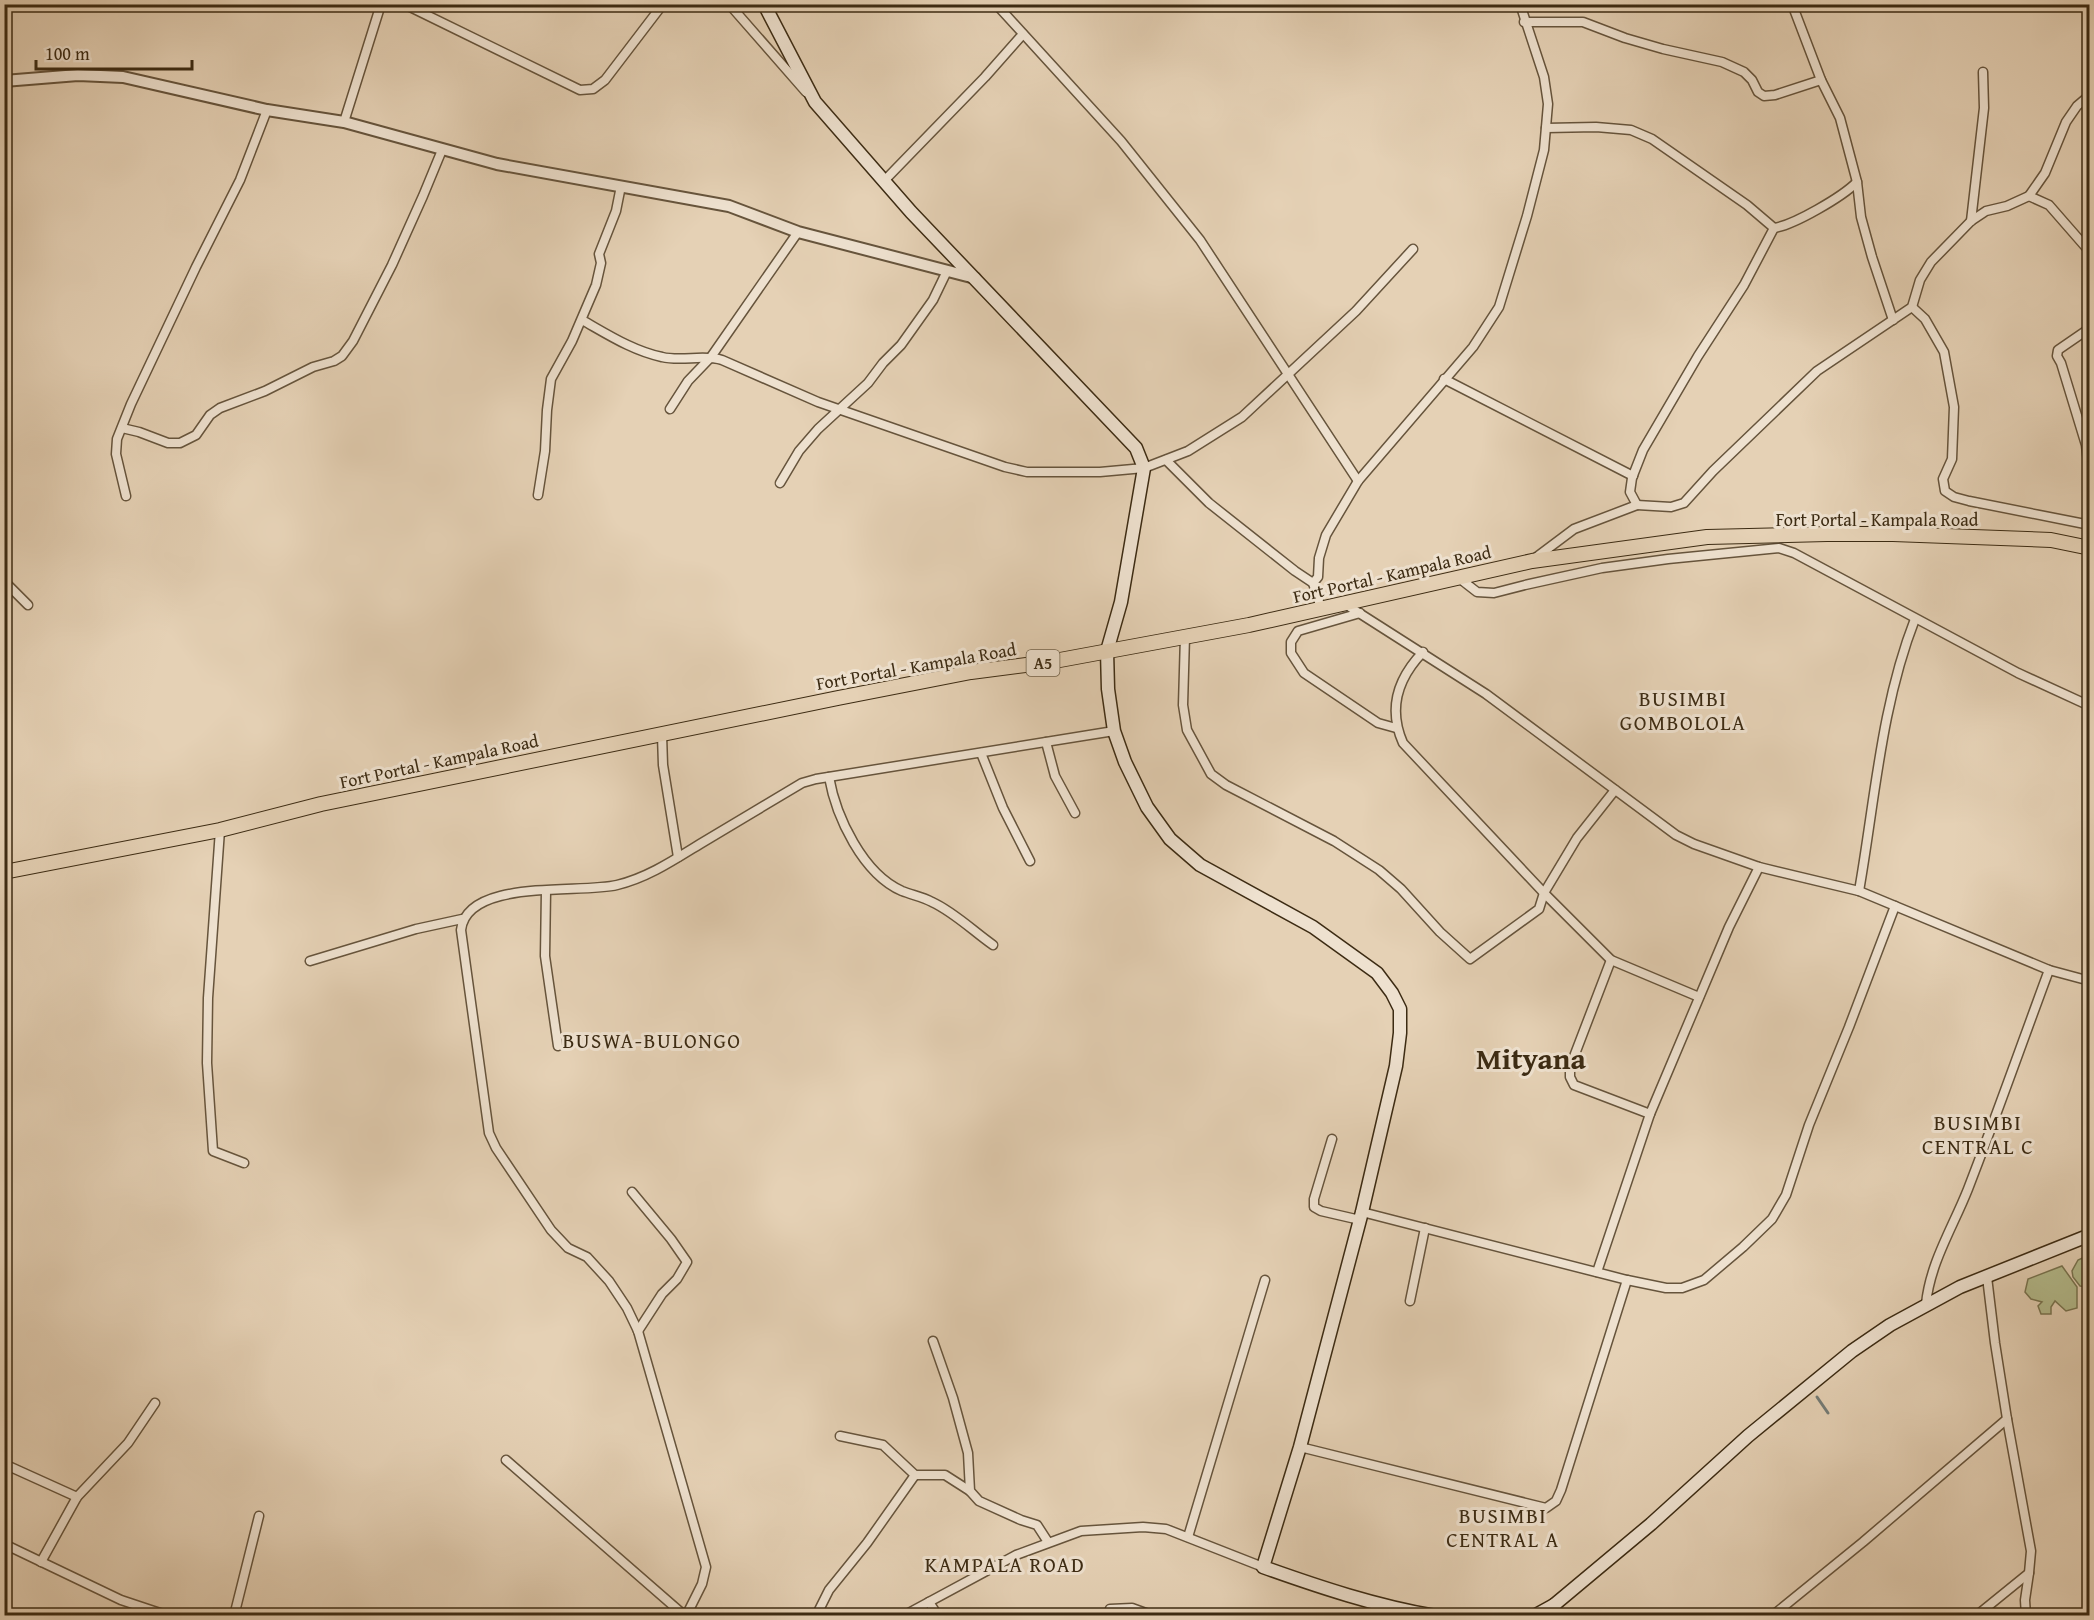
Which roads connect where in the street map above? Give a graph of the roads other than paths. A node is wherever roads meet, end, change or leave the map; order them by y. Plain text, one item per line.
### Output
1 (381, 4) edge
2 (404, 4) edge
3 (663, 4) edge
4 (729, 4) edge
5 (764, 4) edge
6 (996, 4) edge
7 (1520, 4) edge
8 (1792, 4) edge
9 (1524, 22) junction
10 (1023, 34) junction
11 (1983, 72) dead end
12 (1821, 80) junction
13 (4, 81) edge
14 (2090, 95) edge
15 (815, 102) junction
16 (267, 110) junction
17 (344, 122) junction
18 (1546, 128) junction
19 (442, 150) junction
20 (884, 181) junction
21 (1857, 182) junction
22 (621, 186) junction
23 (2029, 196) junction
24 (1971, 221) junction
25 (1774, 228) junction
26 (798, 232) junction
27 (1413, 249) dead end
28 (2090, 252) edge
29 (947, 271) junction
30 (975, 278) junction
31 (1912, 307) junction
32 (582, 320) junction
33 (1893, 321) junction
34 (2090, 328) edge
35 (711, 357) junction
36 (1287, 375) junction
37 (1444, 379) junction
38 (839, 408) junction
39 (670, 409) dead end
40 (122, 428) junction
41 (1166, 460) junction
42 (1144, 468) junction
43 (1633, 476) junction
44 (2090, 480) edge
45 (1358, 481) junction
46 (780, 483) dead end
47 (538, 495) dead end
48 (126, 496) dead end
49 (1637, 505) junction
50 (2090, 525) edge
51 (2090, 548) edge
52 (1532, 561) junction
53 (1459, 578) junction
54 (4, 581) edge
55 (1313, 583) junction
56 (1344, 603) junction
57 (28, 605) dead end
58 (1321, 608) junction
59 (1360, 613) junction
60 (1915, 619) junction
61 (1185, 636) junction
62 (1107, 651) junction
63 (1422, 652) junction
64 (2090, 706) edge
65 (1396, 728) junction
66 (1114, 731) junction
67 (662, 735) junction
68 (1046, 742) junction
69 (981, 753) junction
70 (829, 777) junction
71 (1615, 790) junction
72 (1075, 813) dead end
73 (220, 830) junction
74 (678, 857) junction
75 (1030, 861) dead end
76 (1759, 867) junction
77 (4, 872) edge
78 (546, 891) junction
79 (1859, 891) junction
80 (1544, 893) junction
81 (1895, 906) junction
82 (462, 919) junction
83 (993, 945) dead end
84 (1611, 960) junction
85 (310, 961) dead end
86 (2049, 970) junction
87 (2090, 981) edge
88 (1699, 997) junction
89 (558, 1046) dead end
90 (1650, 1114) junction
91 (1332, 1139) dead end
92 (244, 1163) dead end
93 (632, 1192) dead end
94 (1361, 1216) junction
95 (1425, 1228) junction
96 (2090, 1235) edge
97 (1597, 1272) junction
98 (1987, 1277) junction
99 (1265, 1280) dead end
100 (1627, 1280) junction
101 (1410, 1301) dead end
102 (1926, 1304) junction
103 (639, 1331) junction
104 (933, 1341) dead end
105 (155, 1403) dead end
106 (2007, 1419) junction
107 (840, 1436) dead end
108 (1300, 1447) junction
109 (506, 1460) dead end
110 (4, 1464) edge
111 (915, 1475) junction
112 (970, 1491) junction
113 (77, 1497) junction
114 (259, 1516) dead end
115 (1188, 1537) junction
116 (1048, 1542) junction
117 (4, 1544) edge
118 (40, 1562) junction
119 (1263, 1567) junction
120 (2029, 1573) junction
121 (929, 1602) junction
122 (1110, 1609) dead end
123 (1555, 1610) edge
124 (169, 1616) edge
125 (234, 1616) edge
126 (686, 1616) edge
127 (816, 1616) edge
128 (903, 1616) edge
129 (938, 1616) edge
130 (1154, 1616) edge
131 (1435, 1616) edge
132 (1534, 1616) edge
133 (1772, 1616) edge
134 (1976, 1616) edge
135 (2026, 1616) edge

1 - 17 street
2 - 3 street
4 - 15 street
5 - 15 main road
6 - 10 street
7 - 9 street
8 - 12 street
9 - 12 street
9 - 18 street
10 - 20 street
10 - 36 street
11 - 24 street
12 - 21 street
13 - 16 street
14 - 23 street
15 - 20 main road
16 - 17 street
16 - 40 street
17 - 19 street
18 - 25 street
18 - 37 street
19 - 22 street
19 - 40 street
20 - 30 main road
21 - 25 street
21 - 33 street
22 - 26 street
22 - 32 street
23 - 24 street
23 - 28 street
24 - 31 street
25 - 43 street
26 - 29 street
26 - 35 street
27 - 36 street
29 - 30 street
29 - 38 street
30 - 42 main road
31 - 33 street
31 - 50 street
32 - 35 street
32 - 47 street
33 - 49 street
34 - 44 street
35 - 38 street
35 - 39 street
36 - 41 street
36 - 45 street
37 - 43 street
37 - 45 street
38 - 42 street
38 - 46 street
40 - 48 street
41 - 42 street
41 - 55 street
42 - 62 main road
43 - 49 street
45 - 55 street
49 - 52 street
51 - 52 main road, Fort Portal - Kampala Road / A5
52 - 53 main road, Fort Portal - Kampala Road / A5
53 - 56 main road, Fort Portal - Kampala Road / A5
53 - 60 street
54 - 57 street
55 - 58 street
56 - 58 main road, Fort Portal - Kampala Road / A5
56 - 59 street
58 - 61 main road, Fort Portal - Kampala Road / A5
59 - 63 street
59 - 65 street
60 - 64 street
60 - 79 street
61 - 62 main road, Fort Portal - Kampala Road / A5
61 - 80 street
62 - 66 main road
62 - 67 main road, Fort Portal - Kampala Road / A5
63 - 65 street
63 - 71 street
65 - 80 street
66 - 68 street
66 - 94 main road
67 - 73 main road, Fort Portal - Kampala Road / A5
67 - 74 street
68 - 69 street
68 - 72 street
69 - 70 street
69 - 75 street
70 - 74 street
70 - 83 street
71 - 76 street
71 - 80 street
73 - 77 main road, Fort Portal - Kampala Road / A5
73 - 92 street
74 - 78 street
76 - 79 street
76 - 88 street
78 - 82 street
78 - 89 street
79 - 81 street
80 - 84 street
81 - 86 street
81 - 100 street
82 - 85 street
82 - 103 street
84 - 88 street
84 - 90 street
86 - 87 street
86 - 102 street
88 - 90 street
90 - 97 street
91 - 94 street
93 - 103 street
94 - 95 street
94 - 108 main road
95 - 97 street
95 - 101 street
96 - 98 main road
97 - 100 street
98 - 102 main road
98 - 106 street
99 - 115 street
100 - 108 street
102 - 123 main road
103 - 126 street
104 - 112 street
105 - 113 street
106 - 120 street
106 - 133 street
107 - 111 street
108 - 119 main road
109 - 126 street
110 - 113 street
111 - 112 street
111 - 127 street
112 - 116 street
113 - 118 street
114 - 125 street
115 - 116 street
115 - 119 street
116 - 121 street
117 - 118 street
118 - 124 street
119 - 131 main road
120 - 134 street
120 - 135 street
121 - 128 street
121 - 129 street
122 - 130 street
123 - 132 main road

